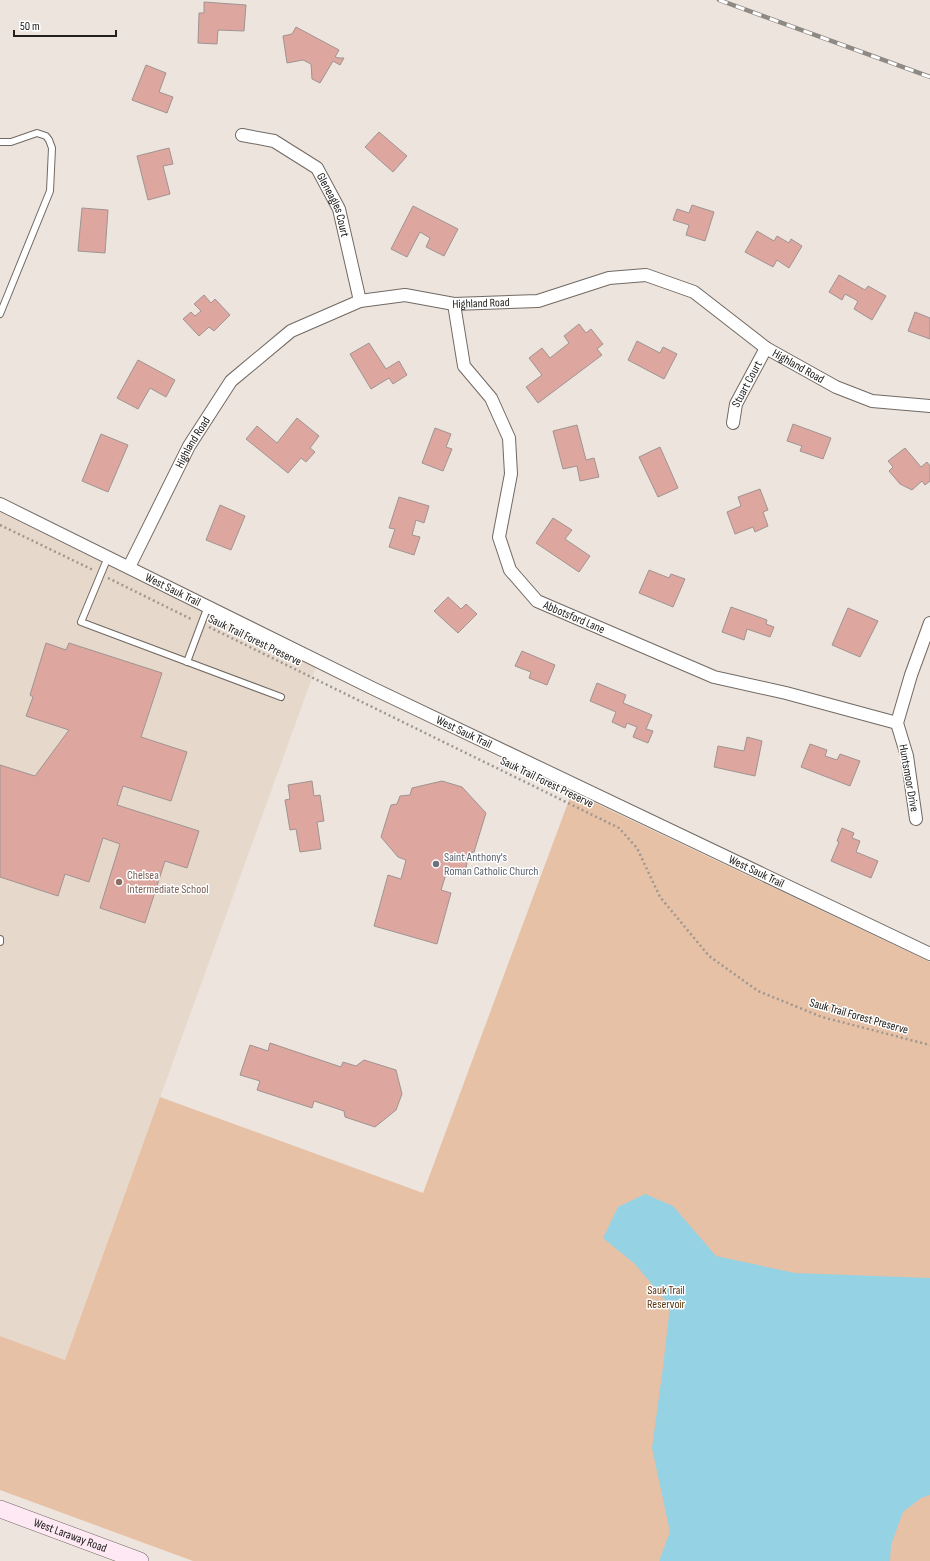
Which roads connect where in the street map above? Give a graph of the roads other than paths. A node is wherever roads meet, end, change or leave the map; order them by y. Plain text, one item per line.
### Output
1 (242, 135) dead end
2 (0, 142) edge
3 (360, 301) junction
4 (454, 304) junction
5 (0, 314) edge
6 (766, 348) junction
7 (930, 406) edge
8 (733, 423) dead end
9 (0, 504) edge
10 (108, 557) junction
11 (129, 567) junction
12 (208, 606) junction
13 (930, 623) edge
14 (187, 662) junction
15 (281, 697) dead end
16 (897, 723) junction
17 (916, 819) dead end
18 (930, 954) edge
19 (0, 1509) edge
20 (140, 1561) edge

1 - 3 street, Gleneagles Court
2 - 5 lane
3 - 4 street, Highland Road
3 - 11 street, Highland Road
4 - 6 street, Highland Road
4 - 16 street, Abbotsford Lane
6 - 7 street, Highland Road
6 - 8 street, Stuart Court
9 - 10 street, West Sauk Trail
10 - 11 street, West Sauk Trail
10 - 14 lane
11 - 12 street, West Sauk Trail
12 - 14 lane
12 - 18 street, West Sauk Trail
13 - 16 street
14 - 15 lane
16 - 17 street, Huntsmoor Drive
19 - 20 main road, West Laraway Road

